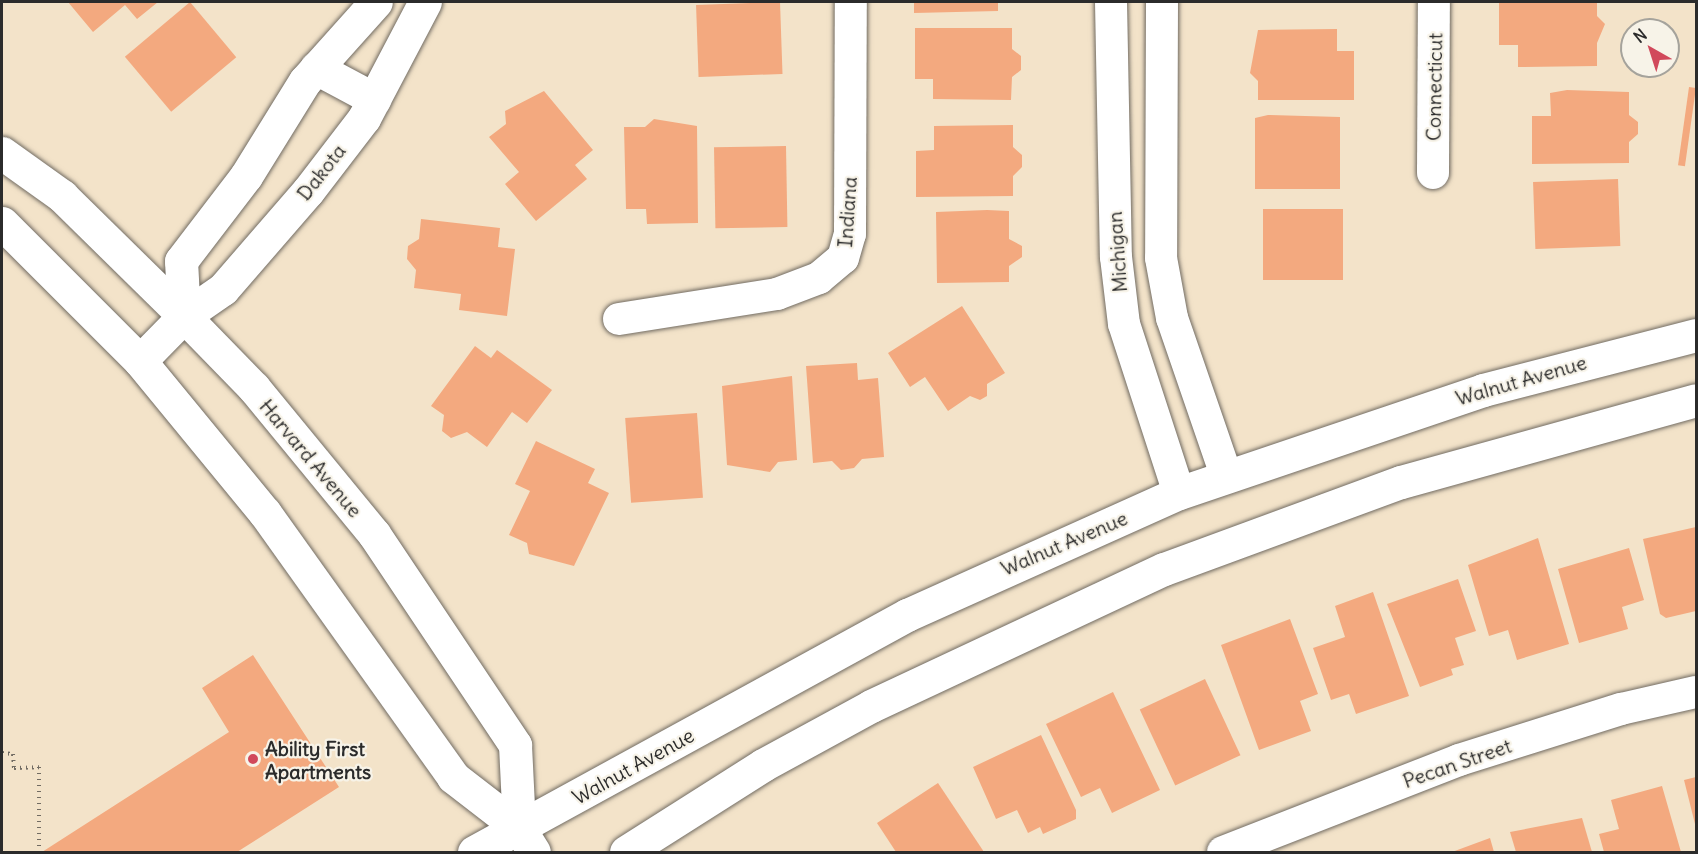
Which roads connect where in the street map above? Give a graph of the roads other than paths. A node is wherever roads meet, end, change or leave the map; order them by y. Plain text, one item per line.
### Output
1 (375, 2) edge
2 (425, 2) edge
3 (851, 2) edge
4 (1111, 2) edge
5 (1161, 2) edge
6 (1434, 2) edge
7 (316, 68) junction
8 (374, 99) junction
9 (2, 153) edge
10 (1433, 173) dead end
11 (2, 223) edge
12 (184, 316) junction
13 (619, 319) dead end
14 (1696, 335) edge
15 (140, 361) junction
16 (1696, 400) edge
17 (1226, 475) junction
18 (1179, 493) junction
19 (1696, 692) edge
20 (527, 840) edge
21 (474, 852) edge
22 (626, 852) edge
23 (1223, 852) edge

1 - 7 street
2 - 8 street, Dakota
3 - 13 street, Indiana
4 - 18 street, Michigan
5 - 17 street
6 - 10 street, Connecticut
7 - 8 street
7 - 12 street
8 - 12 street, Dakota
9 - 12 street, Harvard Avenue
11 - 15 street
12 - 15 street, Dakota
12 - 20 street, Harvard Avenue
14 - 17 street, Walnut Avenue
15 - 20 street
16 - 22 street
17 - 18 street, Walnut Avenue
18 - 20 street, Walnut Avenue
19 - 23 street, Pecan Street
20 - 21 street, Walnut Avenue

